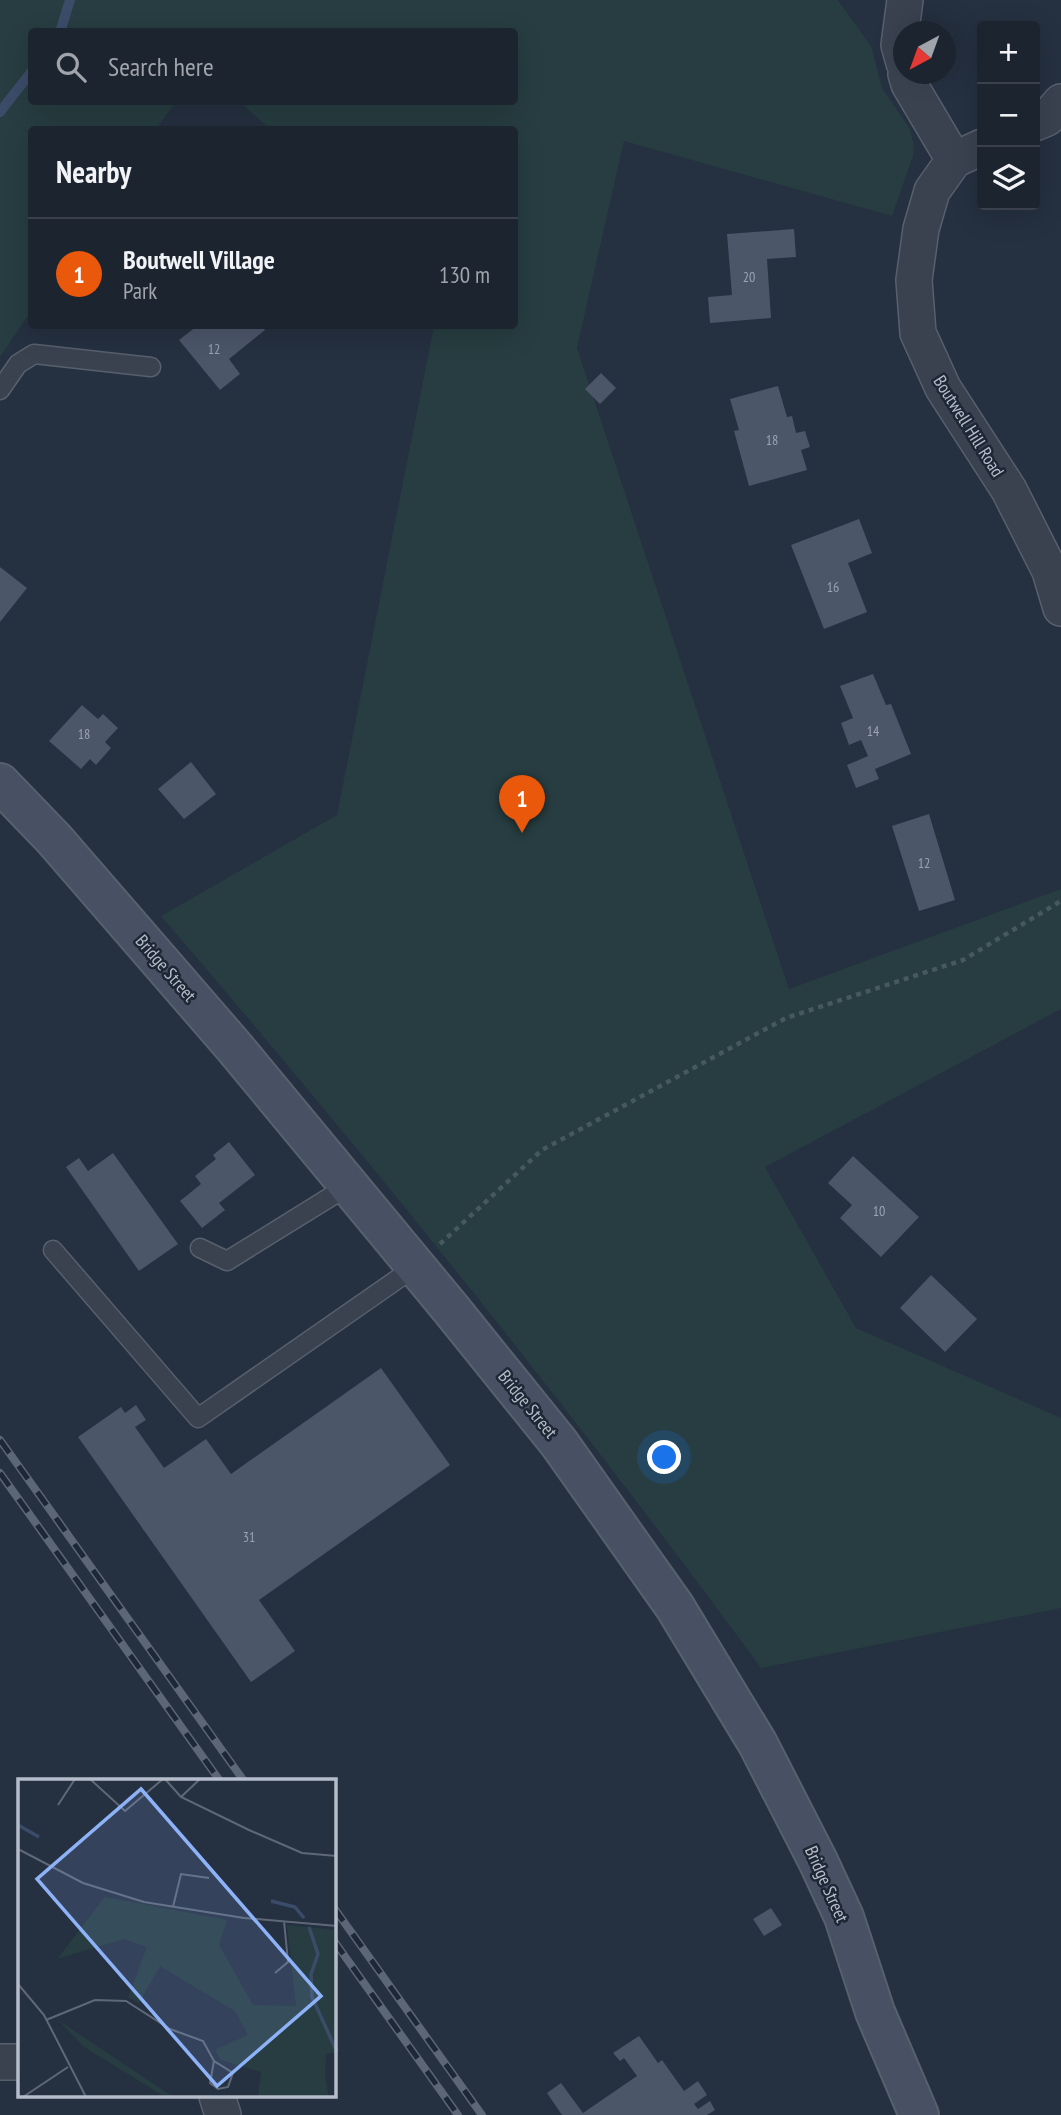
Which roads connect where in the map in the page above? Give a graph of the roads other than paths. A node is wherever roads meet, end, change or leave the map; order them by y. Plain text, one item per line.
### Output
1 (905, 0) edge
2 (902, 21) edge
3 (909, 84) edge
4 (1061, 102) edge
5 (1040, 121) edge
6 (968, 153) edge
7 (151, 367) dead end
8 (0, 390) edge
9 (1061, 608) edge
10 (0, 783) edge
11 (348, 1186) junction
12 (200, 1248) dead end
13 (53, 1250) dead end
14 (415, 1266) junction
15 (0, 2062) edge
16 (18, 2062) edge
17 (218, 2098) edge
18 (223, 2115) edge
19 (919, 2115) edge

1 - 2 street
3 - 6 street, Boutwell Hill Road
4 - 5 street
6 - 9 street, Boutwell Hill Road
7 - 8 lane
10 - 11 main road, Bridge Street
11 - 12 lane
11 - 14 main road, Bridge Street
13 - 14 lane
14 - 19 main road, Bridge Street
15 - 16 street
17 - 18 street

